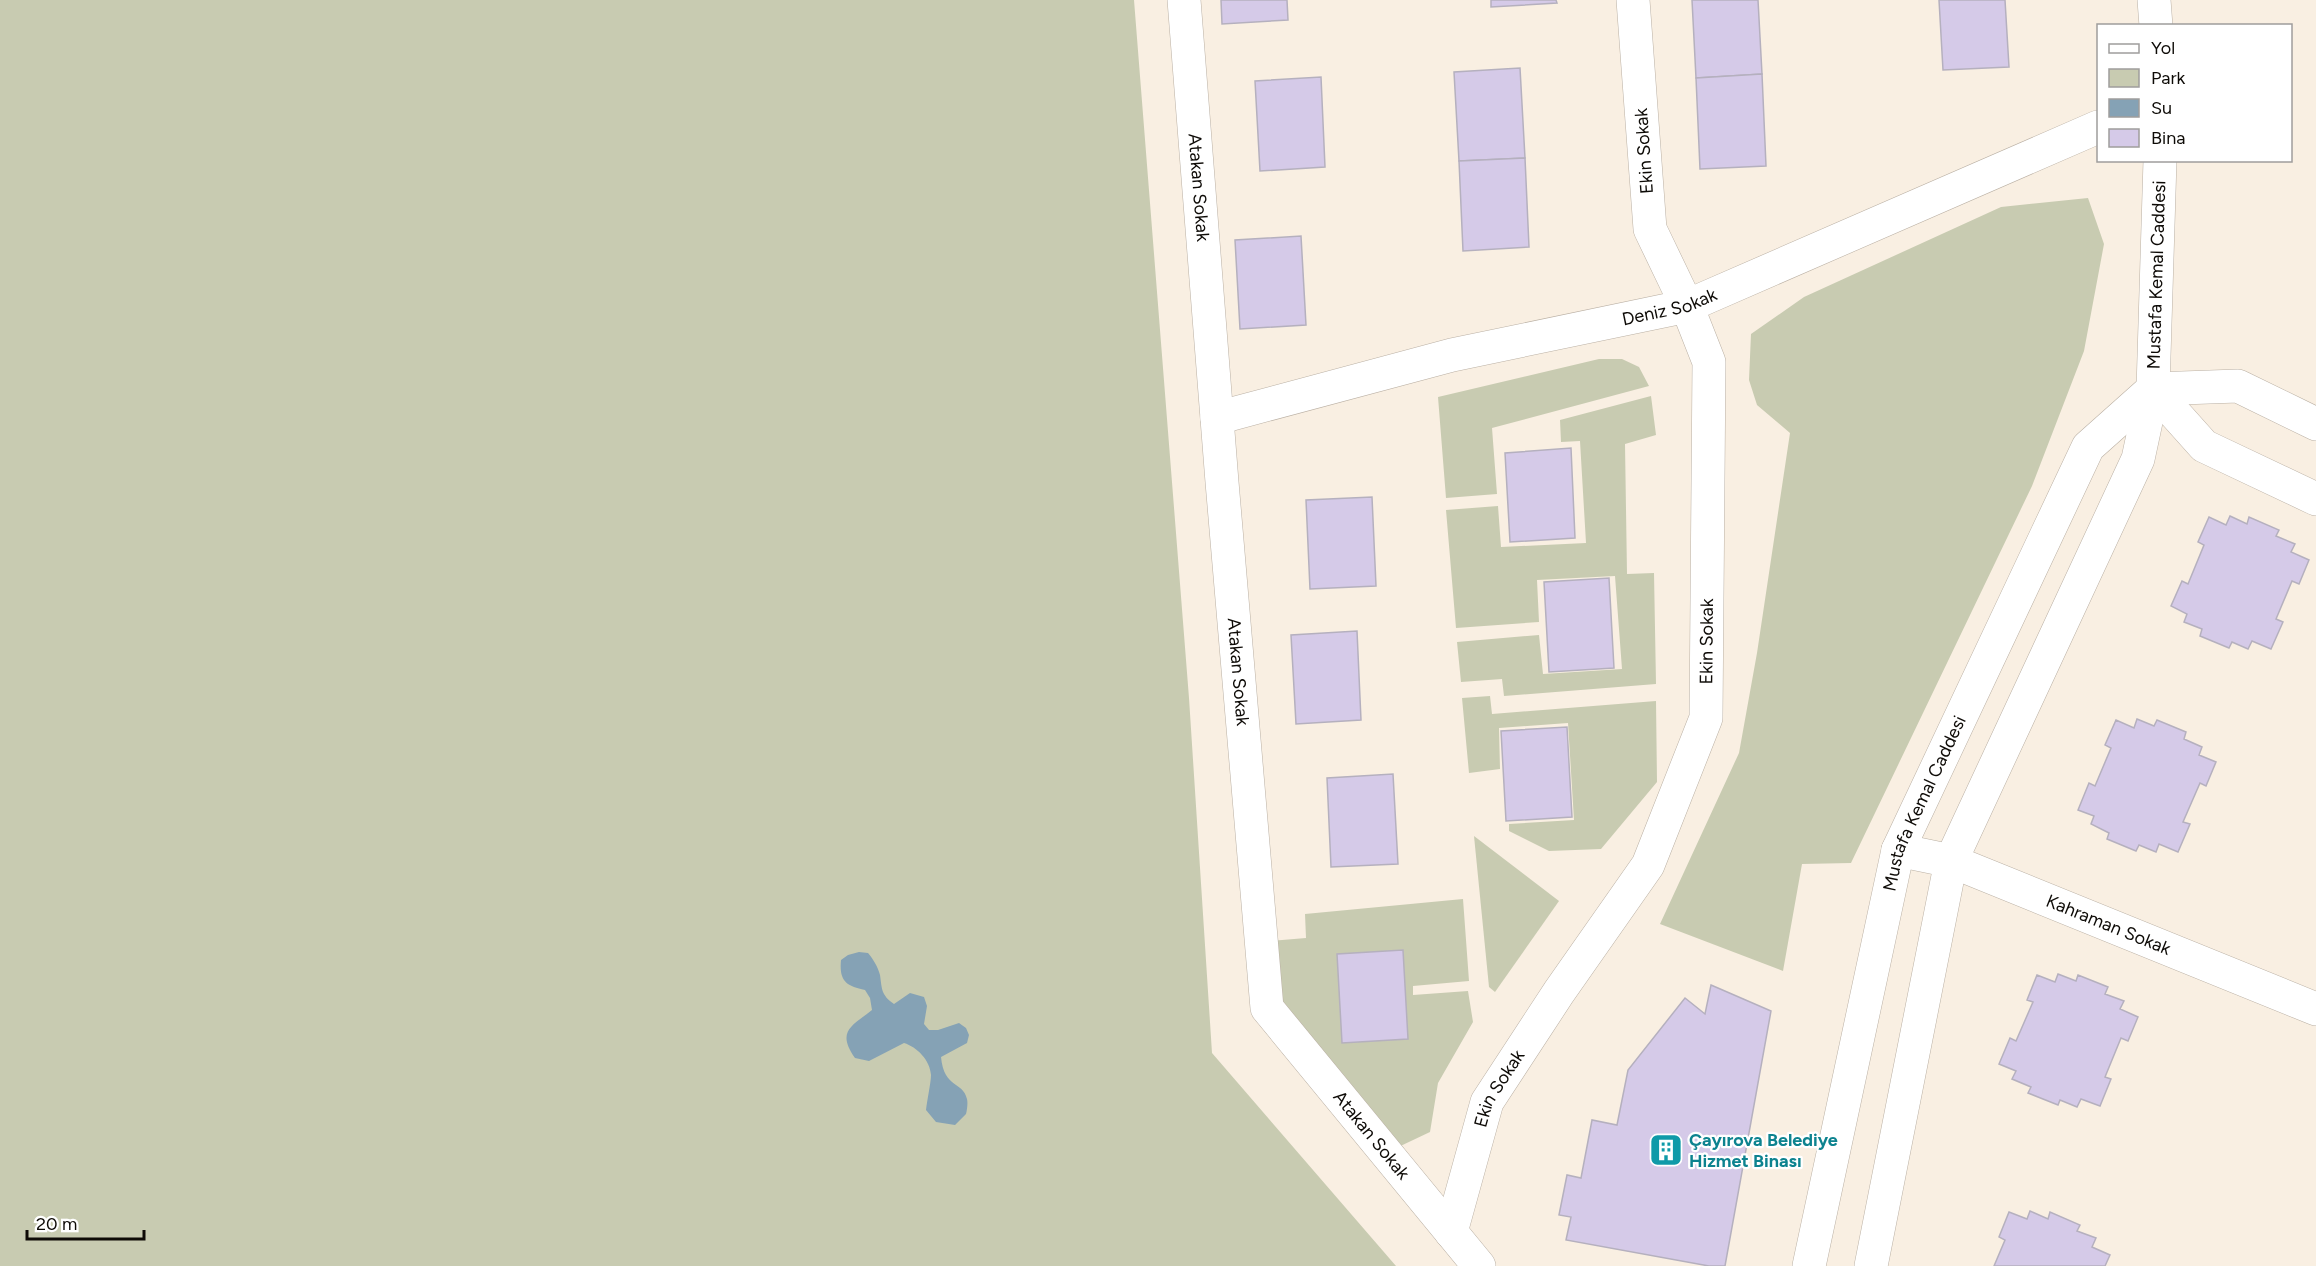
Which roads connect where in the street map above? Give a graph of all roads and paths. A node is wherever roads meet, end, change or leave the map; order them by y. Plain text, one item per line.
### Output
1 (1184, 0) edge
2 (1633, 0) edge
3 (2154, 0) edge
4 (2156, 24) edge
5 (2097, 127) edge
6 (2160, 162) edge
7 (1687, 306) junction
8 (2152, 388) junction
9 (1217, 418) junction
10 (2316, 424) edge
11 (2316, 499) edge
12 (1898, 850) junction
13 (1952, 861) junction
14 (2316, 1009) edge
15 (1451, 1232) junction
16 (1479, 1266) edge
17 (1809, 1266) edge
18 (1872, 1266) edge

1 - 9 street, Atakan Sokak
2 - 7 street, Ekin Sokak
3 - 4 street
5 - 7 street, Deniz Sokak
6 - 8 street, Mustafa Kemal Caddesi
7 - 9 street, Deniz Sokak
7 - 15 street, Ekin Sokak
8 - 10 street
8 - 11 street
8 - 12 street, Mustafa Kemal Caddesi
8 - 13 street, Mustafa Kemal Caddesi
9 - 15 street, Atakan Sokak
12 - 13 street, Kahraman Sokak
12 - 17 street, Mustafa Kemal Caddesi
13 - 14 street, Kahraman Sokak
13 - 18 street, Mustafa Kemal Caddesi
15 - 16 street, Atakan Sokak

